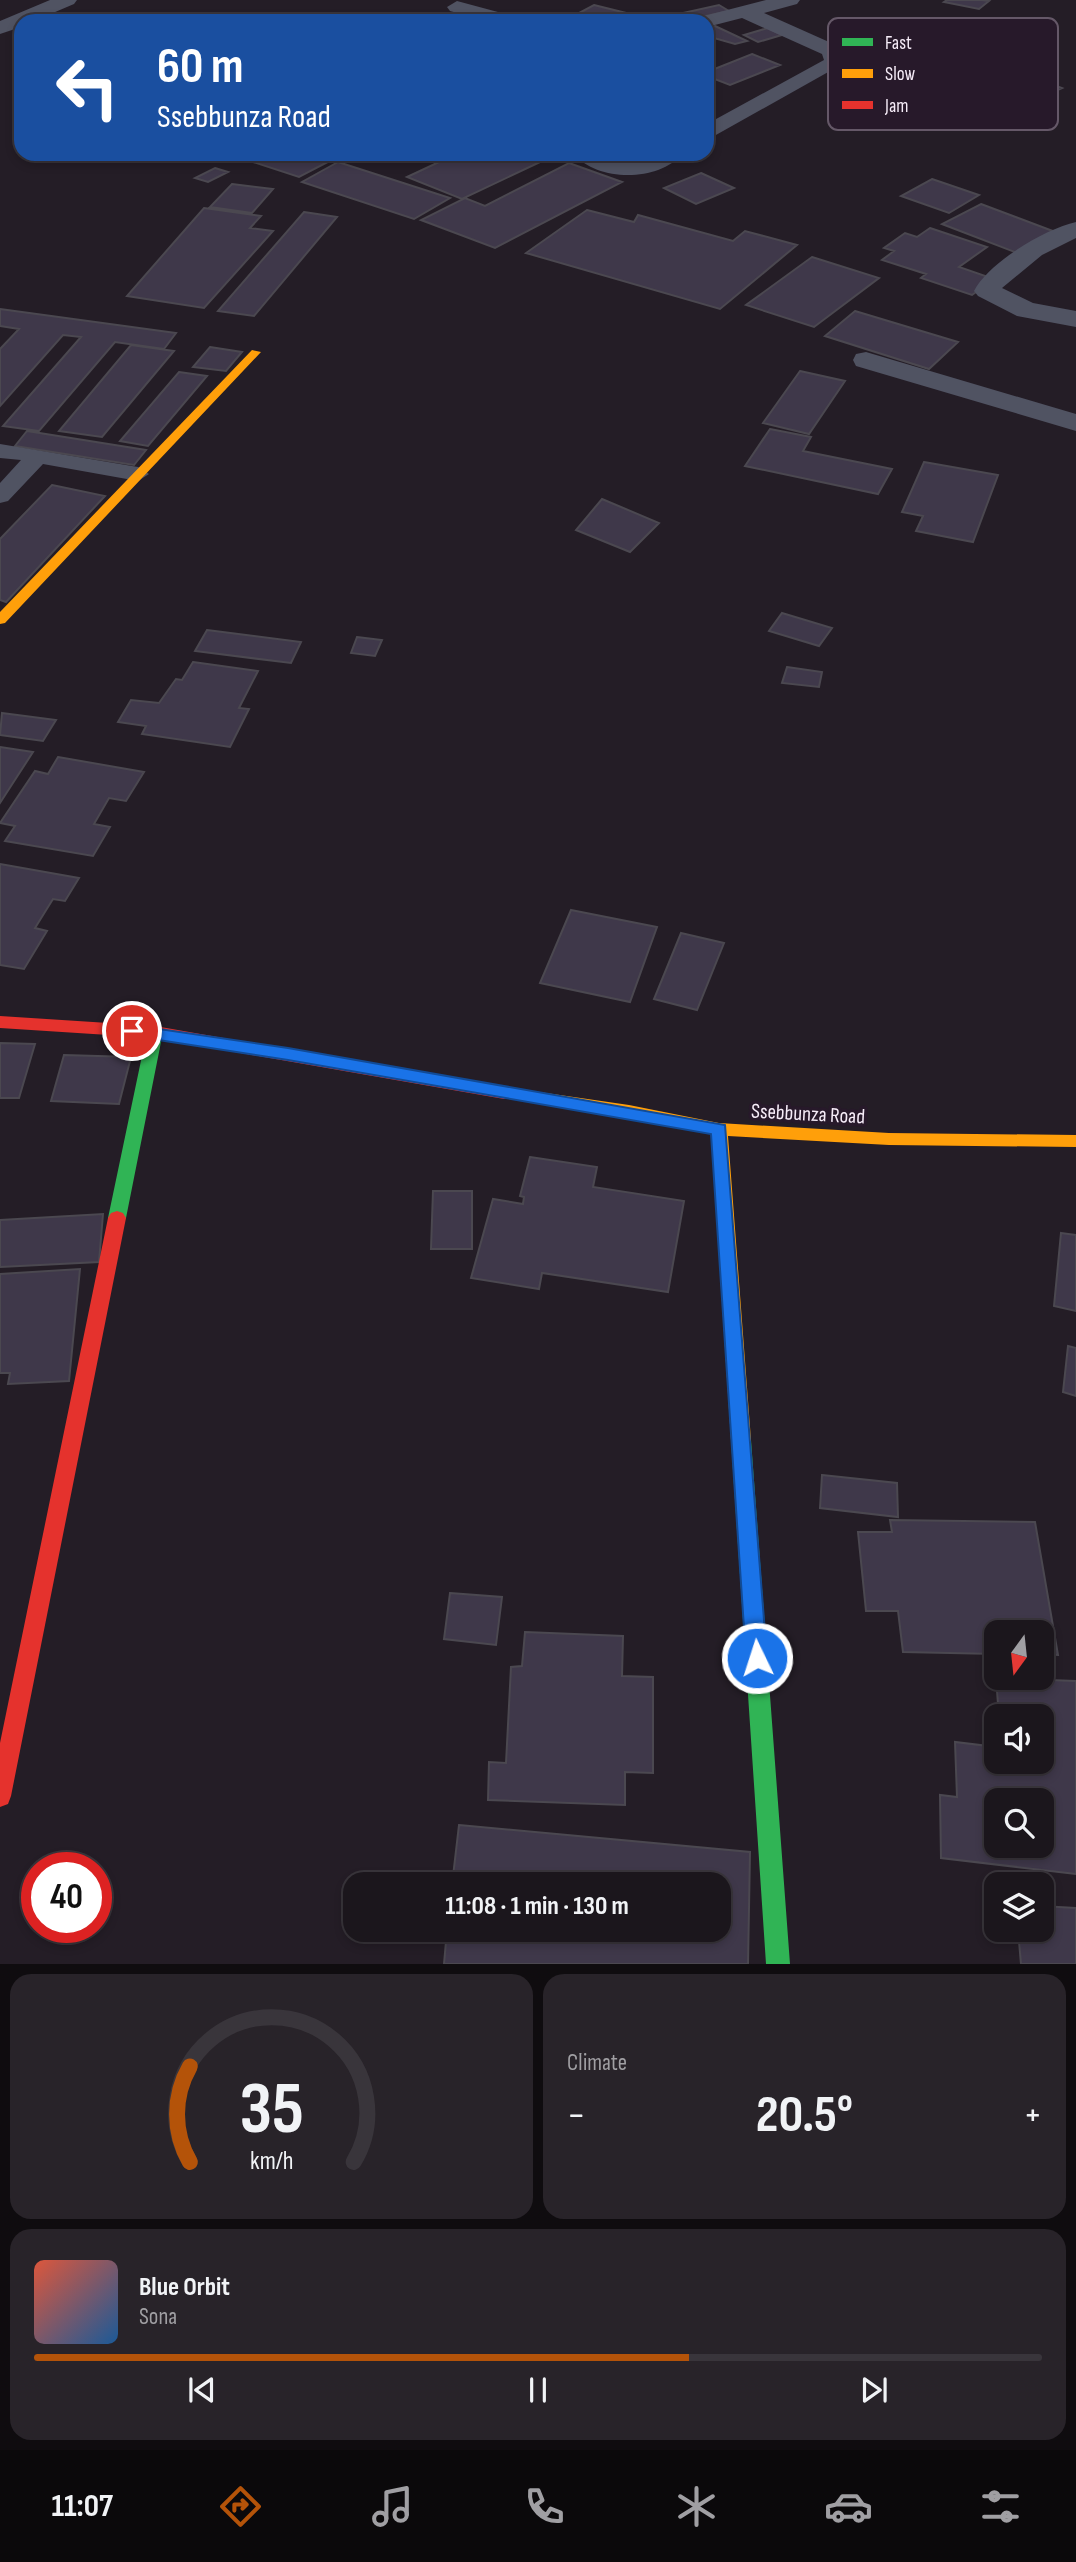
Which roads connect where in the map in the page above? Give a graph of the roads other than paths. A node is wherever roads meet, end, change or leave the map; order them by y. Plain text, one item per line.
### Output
1 (67, 0) edge
2 (790, 0) edge
3 (457, 7) dead end
4 (747, 13) junction
5 (34, 14) edge
6 (484, 14) edge
7 (714, 20) edge
8 (828, 49) edge
9 (828, 66) edge
10 (714, 130) edge
11 (598, 161) edge
12 (656, 161) edge
13 (1076, 229) edge
14 (1076, 318) edge
15 (256, 352) dead end
16 (866, 360) dead end
17 (1076, 423) edge
18 (0, 451) edge
19 (38, 456) junction
20 (138, 474) junction
21 (0, 496) edge
22 (0, 620) edge
23 (0, 1022) edge
24 (155, 1032) junction
25 (719, 1129) junction
26 (1076, 1141) edge
27 (0, 1796) edge
28 (778, 1964) edge

1 - 5 street
2 - 4 street
3 - 6 street
4 - 7 street
4 - 8 street
9 - 10 street
11 - 12 street
13 - 14 street
15 - 20 street
16 - 17 street
18 - 19 lane
19 - 20 lane
19 - 21 lane
20 - 22 street
23 - 24 street, Ssebbunza Road
24 - 25 street, Ssebbunza Road
24 - 27 street
25 - 26 street, Ssebbunza Road
25 - 28 street

